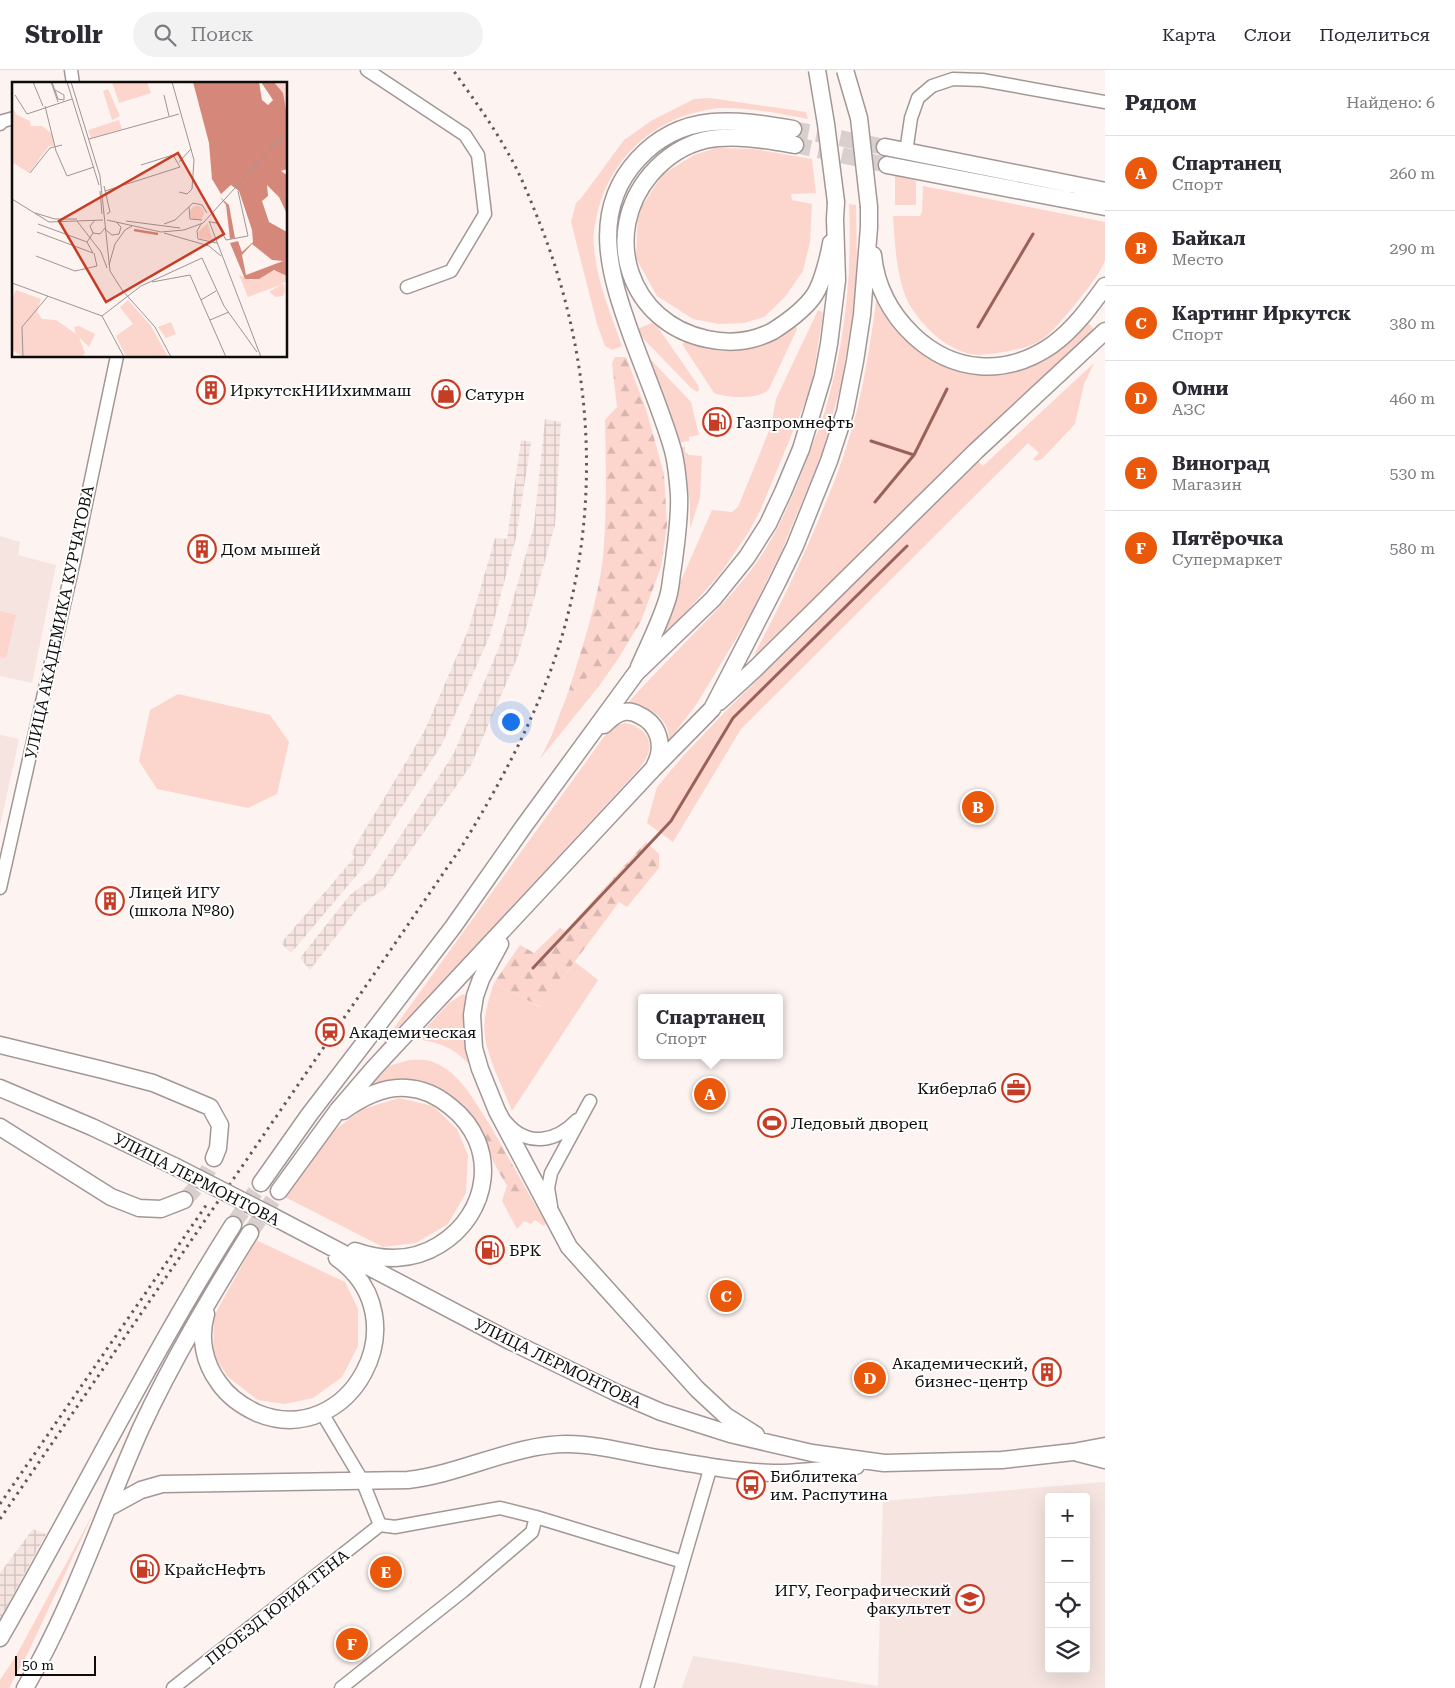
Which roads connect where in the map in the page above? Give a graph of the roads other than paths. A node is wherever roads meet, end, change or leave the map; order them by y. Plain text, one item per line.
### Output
1 (368, 70) edge
2 (817, 70) edge
3 (846, 70) edge
4 (1105, 102) edge
5 (12, 119) edge
6 (0, 124) edge
7 (793, 129) tunnel mouth
8 (795, 145) tunnel mouth
9 (885, 148) tunnel mouth
10 (906, 152) junction
11 (887, 165) tunnel mouth
12 (1105, 191) edge
13 (1105, 208) edge
14 (835, 219) junction
15 (870, 226) junction
16 (407, 286) dead end
17 (1105, 286) edge
18 (1105, 332) edge
19 (117, 358) edge
20 (636, 673) junction
21 (712, 709) junction
22 (587, 741) junction
23 (652, 769) junction
24 (0, 888) edge
25 (529, 903) junction
26 (0, 1045) edge
27 (0, 1088) edge
28 (0, 1093) edge
29 (53, 1110) junction
30 (497, 1111) junction
31 (0, 1127) edge
32 (325, 1128) junction
33 (214, 1158) tunnel mouth
34 (261, 1183) tunnel mouth
35 (279, 1191) tunnel mouth
36 (184, 1200) tunnel mouth
37 (274, 1218) junction
38 (558, 1224) junction
39 (233, 1225) tunnel mouth
40 (250, 1233) tunnel mouth
41 (214, 1293) junction
42 (322, 1413) junction
43 (1105, 1446) edge
44 (791, 1448) junction
45 (1073, 1452) junction
46 (1105, 1460) edge
47 (884, 1463) junction
48 (711, 1466) junction
49 (362, 1480) junction
50 (108, 1508) junction
51 (536, 1517) junction
52 (380, 1526) junction
53 (683, 1562) junction
54 (0, 1638) edge
55 (25, 1688) edge
56 (174, 1688) edge
57 (341, 1688) edge
58 (648, 1688) edge

1 - 16 street
2 - 14 main road, bridge
3 - 15 main road, bridge
4 - 10 street
5 - 6 street
7 - 20 main road
8 - 14 main road
9 - 10 main road
10 - 12 main road
11 - 13 main road
14 - 20 main road
15 - 17 main road
15 - 21 main road
18 - 21 main road
19 - 24 street, УЛИЦА АКАДЕМИКА КУРЧАТОВА
20 - 22 main road
21 - 23 main road
22 - 23 main road
22 - 34 main road
23 - 25 main road
25 - 30 main road
25 - 32 main road
26 - 33 main road
27 - 29 main road, УЛИЦА ЛЕРМОНТОВА
28 - 29 main road, УЛИЦА ЛЕРМОНТОВА
29 - 37 main road, УЛИЦА ЛЕРМОНТОВА, bridge
30 - 38 main road
30 - 38 street
31 - 36 main road
32 - 35 main road
32 - 37 main road
37 - 42 main road
37 - 44 main road, УЛИЦА ЛЕРМОНТОВА
38 - 44 main road
39 - 54 main road
40 - 41 main road
41 - 42 main road
41 - 50 main road
42 - 49 street
43 - 45 main road, УЛИЦА ЛЕРМОНТОВА
44 - 47 main road, УЛИЦА ЛЕРМОНТОВА
45 - 46 main road
45 - 47 main road, УЛИЦА ЛЕРМОНТОВА
47 - 48 main road
48 - 49 main road
48 - 53 street
49 - 50 main road
49 - 52 street
50 - 55 main road
51 - 52 street
51 - 53 street
51 - 57 street
52 - 56 street, ПРОЕЗД ЮРИЯ ТЕНА
53 - 58 street

